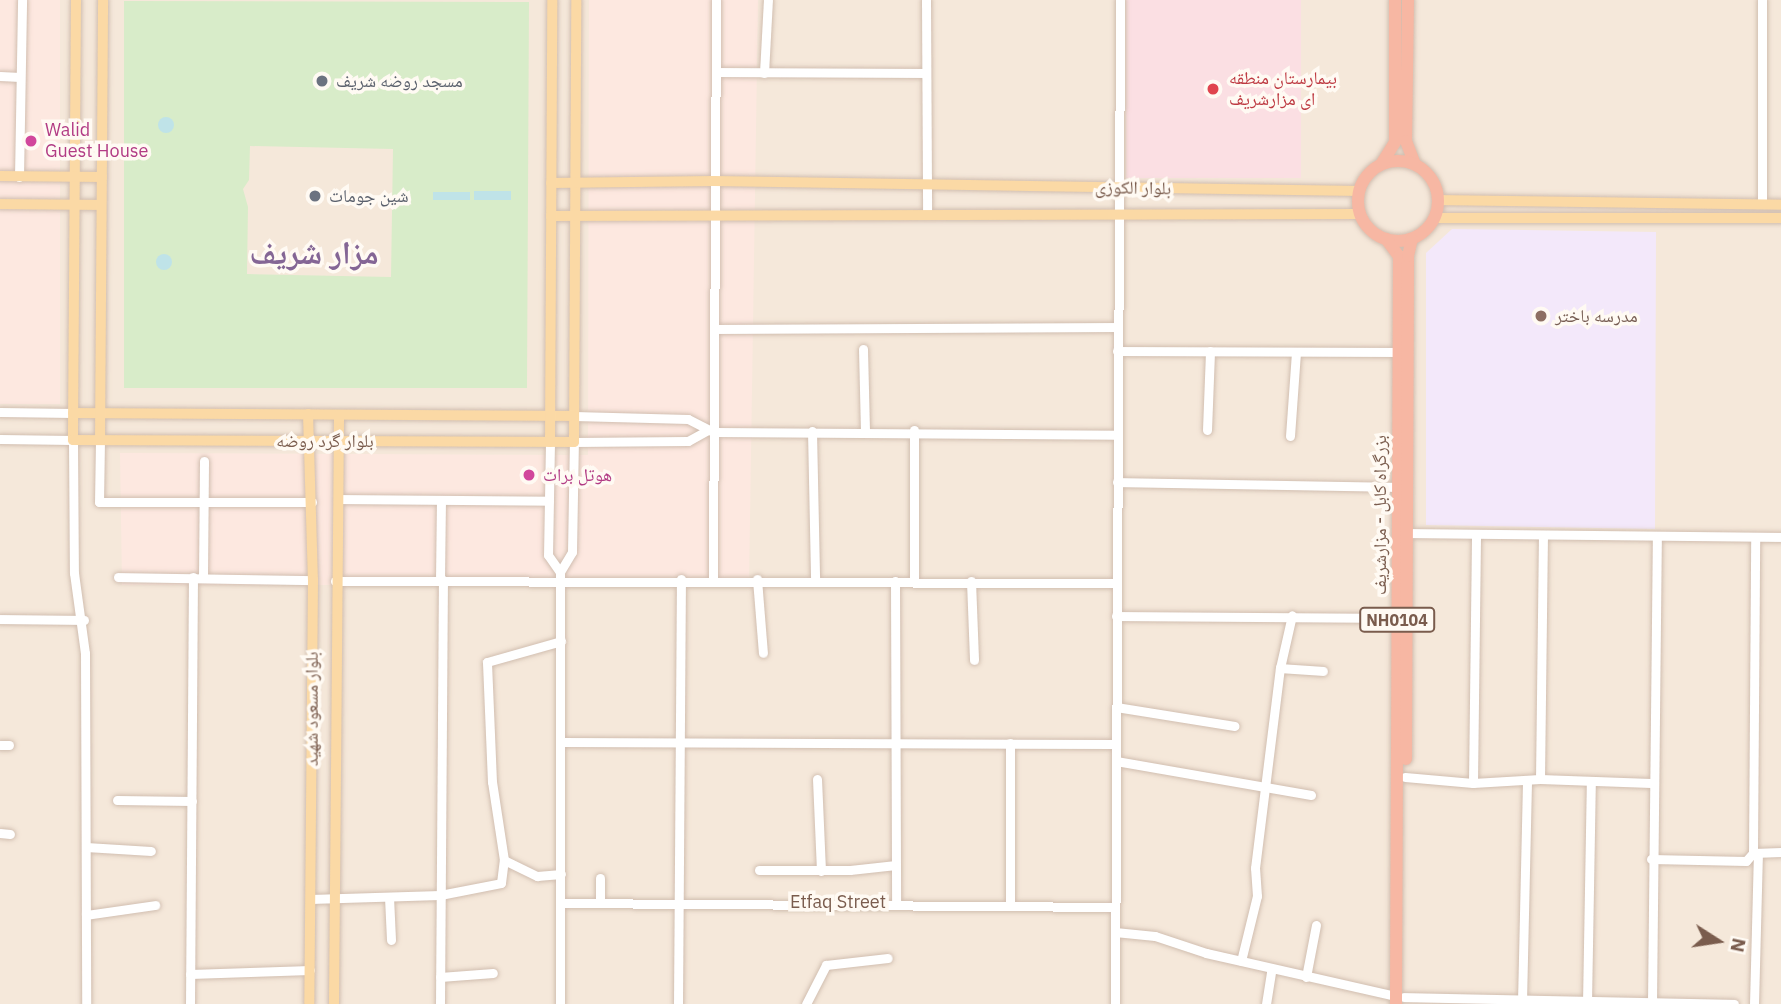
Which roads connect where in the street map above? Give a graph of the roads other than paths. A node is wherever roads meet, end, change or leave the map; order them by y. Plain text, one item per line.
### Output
1 (22, 0) edge
2 (76, 0) edge
3 (103, 0) edge
4 (552, 0) edge
5 (576, 0) edge
6 (582, 0) edge
7 (716, 0) edge
8 (768, 0) edge
9 (926, 0) edge
10 (1120, 0) edge
11 (1395, 0) edge
12 (1408, 0) edge
13 (1762, 0) edge
14 (716, 72) junction
15 (764, 73) junction
16 (926, 73) junction
17 (0, 76) edge
18 (19, 77) junction
19 (1381, 164) junction
20 (1415, 164) junction
21 (0, 176) edge
22 (19, 177) junction
23 (75, 177) junction
24 (102, 177) junction
25 (714, 181) junction
26 (551, 183) junction
27 (575, 183) junction
28 (926, 185) junction
29 (1120, 188) junction
30 (1360, 191) junction
31 (1439, 200) junction
32 (0, 204) edge
33 (1762, 204) junction
34 (75, 205) junction
35 (102, 205) junction
36 (1781, 205) edge
37 (1119, 213) junction
38 (713, 214) junction
39 (1360, 214) junction
40 (575, 215) junction
41 (927, 215) junction
42 (551, 216) junction
43 (1436, 218) junction
44 (1781, 218) edge
45 (1386, 239) junction
46 (1412, 239) junction
47 (1117, 327) junction
48 (716, 329) junction
49 (863, 349) dead end
50 (1117, 351) junction
51 (1210, 351) junction
52 (1296, 352) junction
53 (1398, 352) junction
54 (0, 412) edge
55 (73, 413) junction
56 (100, 414) junction
57 (308, 414) junction
58 (339, 415) junction
59 (550, 416) junction
60 (574, 416) junction
61 (865, 430) junction
62 (915, 430) junction
63 (1207, 430) dead end
64 (710, 431) junction
65 (812, 431) junction
66 (1117, 435) junction
67 (1290, 436) dead end
68 (0, 439) edge
69 (73, 440) junction
70 (100, 440) junction
71 (308, 441) junction
72 (340, 441) junction
73 (550, 442) junction
74 (574, 442) junction
75 (204, 461) dead end
76 (1116, 482) junction
77 (1397, 487) junction
78 (339, 499) junction
79 (441, 500) junction
80 (549, 501) junction
81 (204, 502) junction
82 (312, 502) junction
83 (1406, 533) junction
84 (1476, 535) junction
85 (1542, 536) junction
86 (1657, 536) junction
87 (1755, 537) junction
88 (1781, 537) edge
89 (313, 566) junction
90 (335, 567) junction
91 (561, 576) junction
92 (118, 577) dead end
93 (198, 577) junction
94 (681, 579) junction
95 (713, 579) junction
96 (757, 579) junction
97 (313, 580) junction
98 (441, 580) junction
99 (815, 580) junction
100 (335, 581) junction
101 (895, 581) junction
102 (914, 581) junction
103 (971, 581) junction
104 (1116, 583) junction
105 (1292, 615) junction
106 (1116, 616) junction
107 (1396, 618) junction
108 (0, 620) edge
109 (84, 620) junction
110 (561, 641) junction
111 (763, 653) dead end
112 (974, 660) dead end
113 (1280, 668) junction
114 (1323, 671) dead end
115 (1116, 707) junction
116 (1234, 726) dead end
117 (561, 741) junction
118 (895, 742) junction
119 (682, 743) junction
120 (1010, 743) junction
121 (1116, 744) junction
122 (1116, 761) junction
123 (1405, 777) junction
124 (817, 779) dead end
125 (1540, 779) junction
126 (1591, 781) junction
127 (1527, 782) junction
128 (1473, 783) junction
129 (1651, 783) junction
130 (311, 785) junction
131 (335, 785) junction
132 (1266, 787) junction
133 (1311, 795) dead end
134 (117, 800) dead end
135 (192, 801) junction
136 (86, 848) junction
137 (151, 851) dead end
138 (1781, 852) edge
139 (1756, 853) junction
140 (1651, 859) junction
141 (504, 860) junction
142 (896, 864) junction
143 (760, 870) dead end
144 (821, 871) junction
145 (561, 874) junction
146 (600, 878) dead end
147 (440, 895) junction
148 (389, 897) junction
149 (310, 899) junction
150 (334, 900) junction
151 (561, 902) junction
152 (600, 902) junction
153 (680, 902) junction
154 (896, 903) junction
155 (155, 905) dead end
156 (1010, 905) junction
157 (1115, 906) junction
158 (86, 915) junction
159 (1316, 925) dead end
160 (1115, 932) junction
161 (391, 940) dead end
162 (888, 958) dead end
163 (1241, 961) junction
164 (1272, 968) junction
165 (310, 970) junction
166 (493, 972) dead end
167 (190, 974) junction
168 (440, 977) junction
169 (1307, 977) junction
170 (1400, 1000) edge
171 (1522, 1002) edge
172 (1587, 1003) edge
173 (1651, 1003) edge
174 (86, 1004) edge
175 (190, 1004) edge
176 (309, 1004) edge
177 (334, 1004) edge
178 (440, 1004) edge
179 (560, 1004) edge
180 (678, 1004) edge
181 (806, 1004) edge
182 (1115, 1004) edge
183 (1266, 1004) edge
184 (1734, 1004) edge
185 (1754, 1004) edge

1 - 18 street
2 - 23 main road
3 - 24 main road
4 - 26 main road
5 - 6 street
5 - 27 main road
7 - 14 street
8 - 15 street
9 - 16 street
10 - 29 street
11 - 19 highway
12 - 20 highway
13 - 33 street
14 - 15 street
14 - 25 street
15 - 16 street
16 - 28 street
17 - 18 street
18 - 22 street
19 - 20 highway
19 - 30 highway
20 - 31 highway
21 - 22 main road
22 - 23 main road
23 - 24 main road
23 - 34 main road
24 - 35 main road
25 - 27 main road, بلوار الکوزی
25 - 28 main road, بلوار الکوزی
25 - 38 street
26 - 27 main road, بلوار الکوزی
26 - 42 main road
27 - 40 main road
28 - 29 main road, بلوار الکوزی
28 - 41 street
29 - 30 main road, بلوار الکوزی
29 - 37 street
30 - 39 highway
31 - 33 main road
31 - 43 highway
32 - 34 main road
33 - 36 main road
34 - 35 main road
34 - 55 main road
35 - 56 main road
37 - 39 main road, بلوار الکوزی
37 - 41 main road, بلوار الکوزی
37 - 47 street
38 - 40 main road, بلوار الکوزی
38 - 41 main road, بلوار الکوزی
38 - 48 street
39 - 45 highway, NH0104
40 - 42 main road, بلوار الکوزی
40 - 60 main road
42 - 59 main road
43 - 44 main road
43 - 46 highway
45 - 46 highway
45 - 53 highway, بزرگراه کابل - مزارشریف / NH0104
46 - 83 highway, بزرگراه کابل - مزارشریف / NH0104
47 - 48 street
47 - 50 street
48 - 64 street
49 - 61 street
50 - 51 street
50 - 66 street
51 - 52 street
51 - 63 street
52 - 53 street
52 - 67 street
53 - 77 highway, بزرگراه کابل - مزارشریف / NH0104
54 - 55 street
55 - 56 main road, بلوار گرد روضه
55 - 69 main road
56 - 57 main road, بلوار گرد روضه
56 - 70 main road
57 - 58 main road, بلوار گرد روضه
57 - 71 main road, بلوار مسعود شهید
58 - 59 main road, بلوار گرد روضه
58 - 72 main road, بلوار مسعود شهید
59 - 60 main road, بلوار گرد روضه
59 - 73 main road
60 - 64 street
60 - 74 main road
61 - 62 street
61 - 65 street
62 - 66 street
62 - 102 street
64 - 65 street
64 - 74 street
64 - 95 street
65 - 99 street
66 - 76 street
68 - 69 street
69 - 70 main road, بلوار گرد روضه
69 - 109 street
70 - 71 main road, بلوار گرد روضه
70 - 81 street
71 - 72 main road, بلوار گرد روضه
71 - 82 main road, بلوار مسعود شهید
72 - 73 main road, بلوار گرد روضه
72 - 78 main road, بلوار مسعود شهید
73 - 74 main road, بلوار گرد روضه
73 - 80 street
74 - 91 street
75 - 81 street
76 - 77 street
76 - 104 street
77 - 107 highway, بزرگراه کابل - مزارشریف / NH0104
78 - 79 street
78 - 90 main road, بلوار مسعود شهید
79 - 80 street
79 - 98 street
80 - 91 street
81 - 82 street
81 - 93 street
82 - 89 main road, بلوار مسعود شهید
83 - 84 street
83 - 123 highway, بزرگراه کابل - مزارشریف / NH0104
84 - 85 street
84 - 128 street
85 - 86 street
85 - 125 street
86 - 87 street
86 - 129 street
87 - 88 street
87 - 139 street
89 - 90 main road
89 - 97 main road, بلوار مسعود شهید
90 - 100 main road, بلوار مسعود شهید
91 - 94 street
91 - 98 street
91 - 110 street
92 - 93 street
93 - 97 street
93 - 135 street
94 - 95 street
94 - 119 street
95 - 96 street
96 - 99 street
96 - 111 street
97 - 130 main road, بلوار مسعود شهید
98 - 100 street
98 - 147 street
99 - 101 street
100 - 131 main road, بلوار مسعود شهید
101 - 102 street
101 - 118 street
102 - 103 street
103 - 104 street
103 - 112 street
104 - 106 street
105 - 106 street
105 - 107 street
105 - 113 street
106 - 115 street
107 - 170 highway, بزرگراه کابل - مزارشریف / NH0104
108 - 109 street
109 - 136 street
110 - 117 street
110 - 141 street
113 - 114 street
113 - 132 street
115 - 116 street
115 - 121 street
117 - 119 street
117 - 145 street
118 - 119 street
118 - 120 street
118 - 142 street
119 - 153 street
120 - 121 street
120 - 156 street
121 - 122 street
122 - 132 street
122 - 157 street
123 - 128 street
123 - 170 highway, بزرگراه کابل - مزارشریف / NH0104
124 - 144 street
125 - 126 street
125 - 127 street
126 - 129 street
126 - 172 street
127 - 128 street
127 - 171 street
129 - 140 street
130 - 131 main road
130 - 149 main road, بلوار مسعود شهید
131 - 150 main road, بلوار مسعود شهید
132 - 133 street
132 - 163 street
134 - 135 street
135 - 167 street
136 - 137 street
136 - 158 street
138 - 139 street
139 - 140 street
139 - 185 street
140 - 173 street
141 - 145 street
141 - 147 street
142 - 144 street
142 - 154 street
143 - 144 street
145 - 151 street
146 - 152 street
147 - 148 street
147 - 168 street
148 - 150 street
148 - 161 street
149 - 150 street
149 - 165 main road, بلوار مسعود شهید
150 - 177 main road, بلوار مسعود شهید
151 - 152 street, Etfaq Street
151 - 179 street
152 - 153 street, Etfaq Street
153 - 154 street, Etfaq Street
153 - 180 street
154 - 156 street, Etfaq Street
155 - 158 street
156 - 157 street, Etfaq Street
157 - 160 street
158 - 174 street
159 - 169 street
160 - 163 street
160 - 182 street
162 - 181 street
163 - 164 street
164 - 169 street
164 - 183 street
165 - 167 street
165 - 176 main road, بلوار مسعود شهید
166 - 168 street
167 - 175 street
168 - 178 street
169 - 170 street
170 - 171 street
171 - 172 street
172 - 173 street
173 - 184 street

